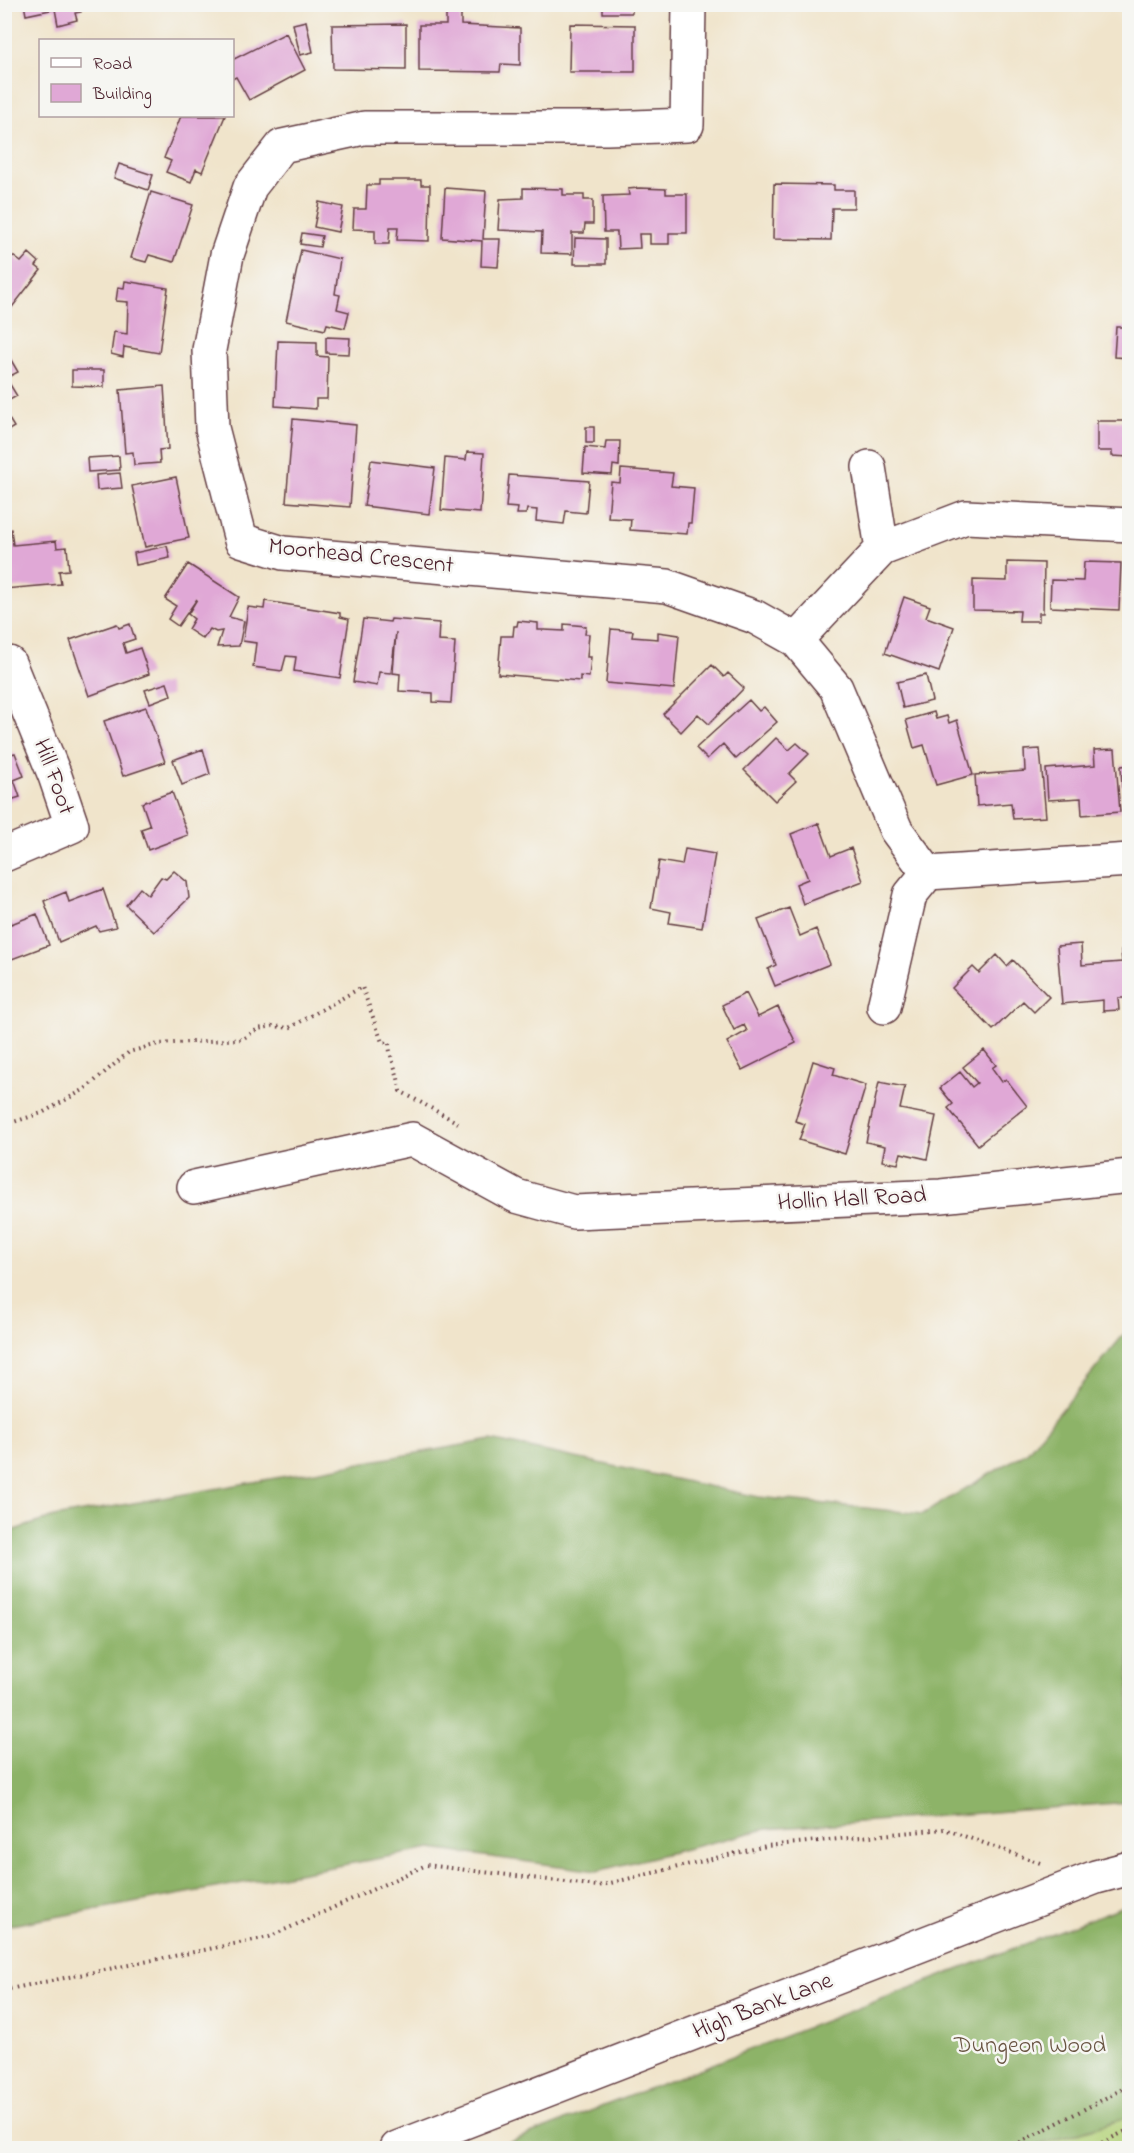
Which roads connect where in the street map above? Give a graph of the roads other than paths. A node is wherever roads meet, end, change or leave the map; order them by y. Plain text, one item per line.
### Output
1 (689, 4) edge
2 (869, 467) dead end
3 (1130, 525) edge
4 (882, 549) junction
5 (796, 640) junction
6 (4, 663) edge
7 (4, 855) edge
8 (1130, 860) edge
9 (928, 873) junction
10 (884, 1007) dead end
11 (1130, 1176) edge
12 (194, 1187) dead end
13 (1130, 1868) edge
14 (397, 2148) edge

1 - 5 street, Moorhead Crescent
2 - 4 street
3 - 4 street
4 - 5 street
5 - 9 street, Moorhead Crescent
6 - 7 street, Hill Foot
8 - 9 street
9 - 10 street
11 - 12 street, Hollin Hall Road
13 - 14 street, High Bank Lane

